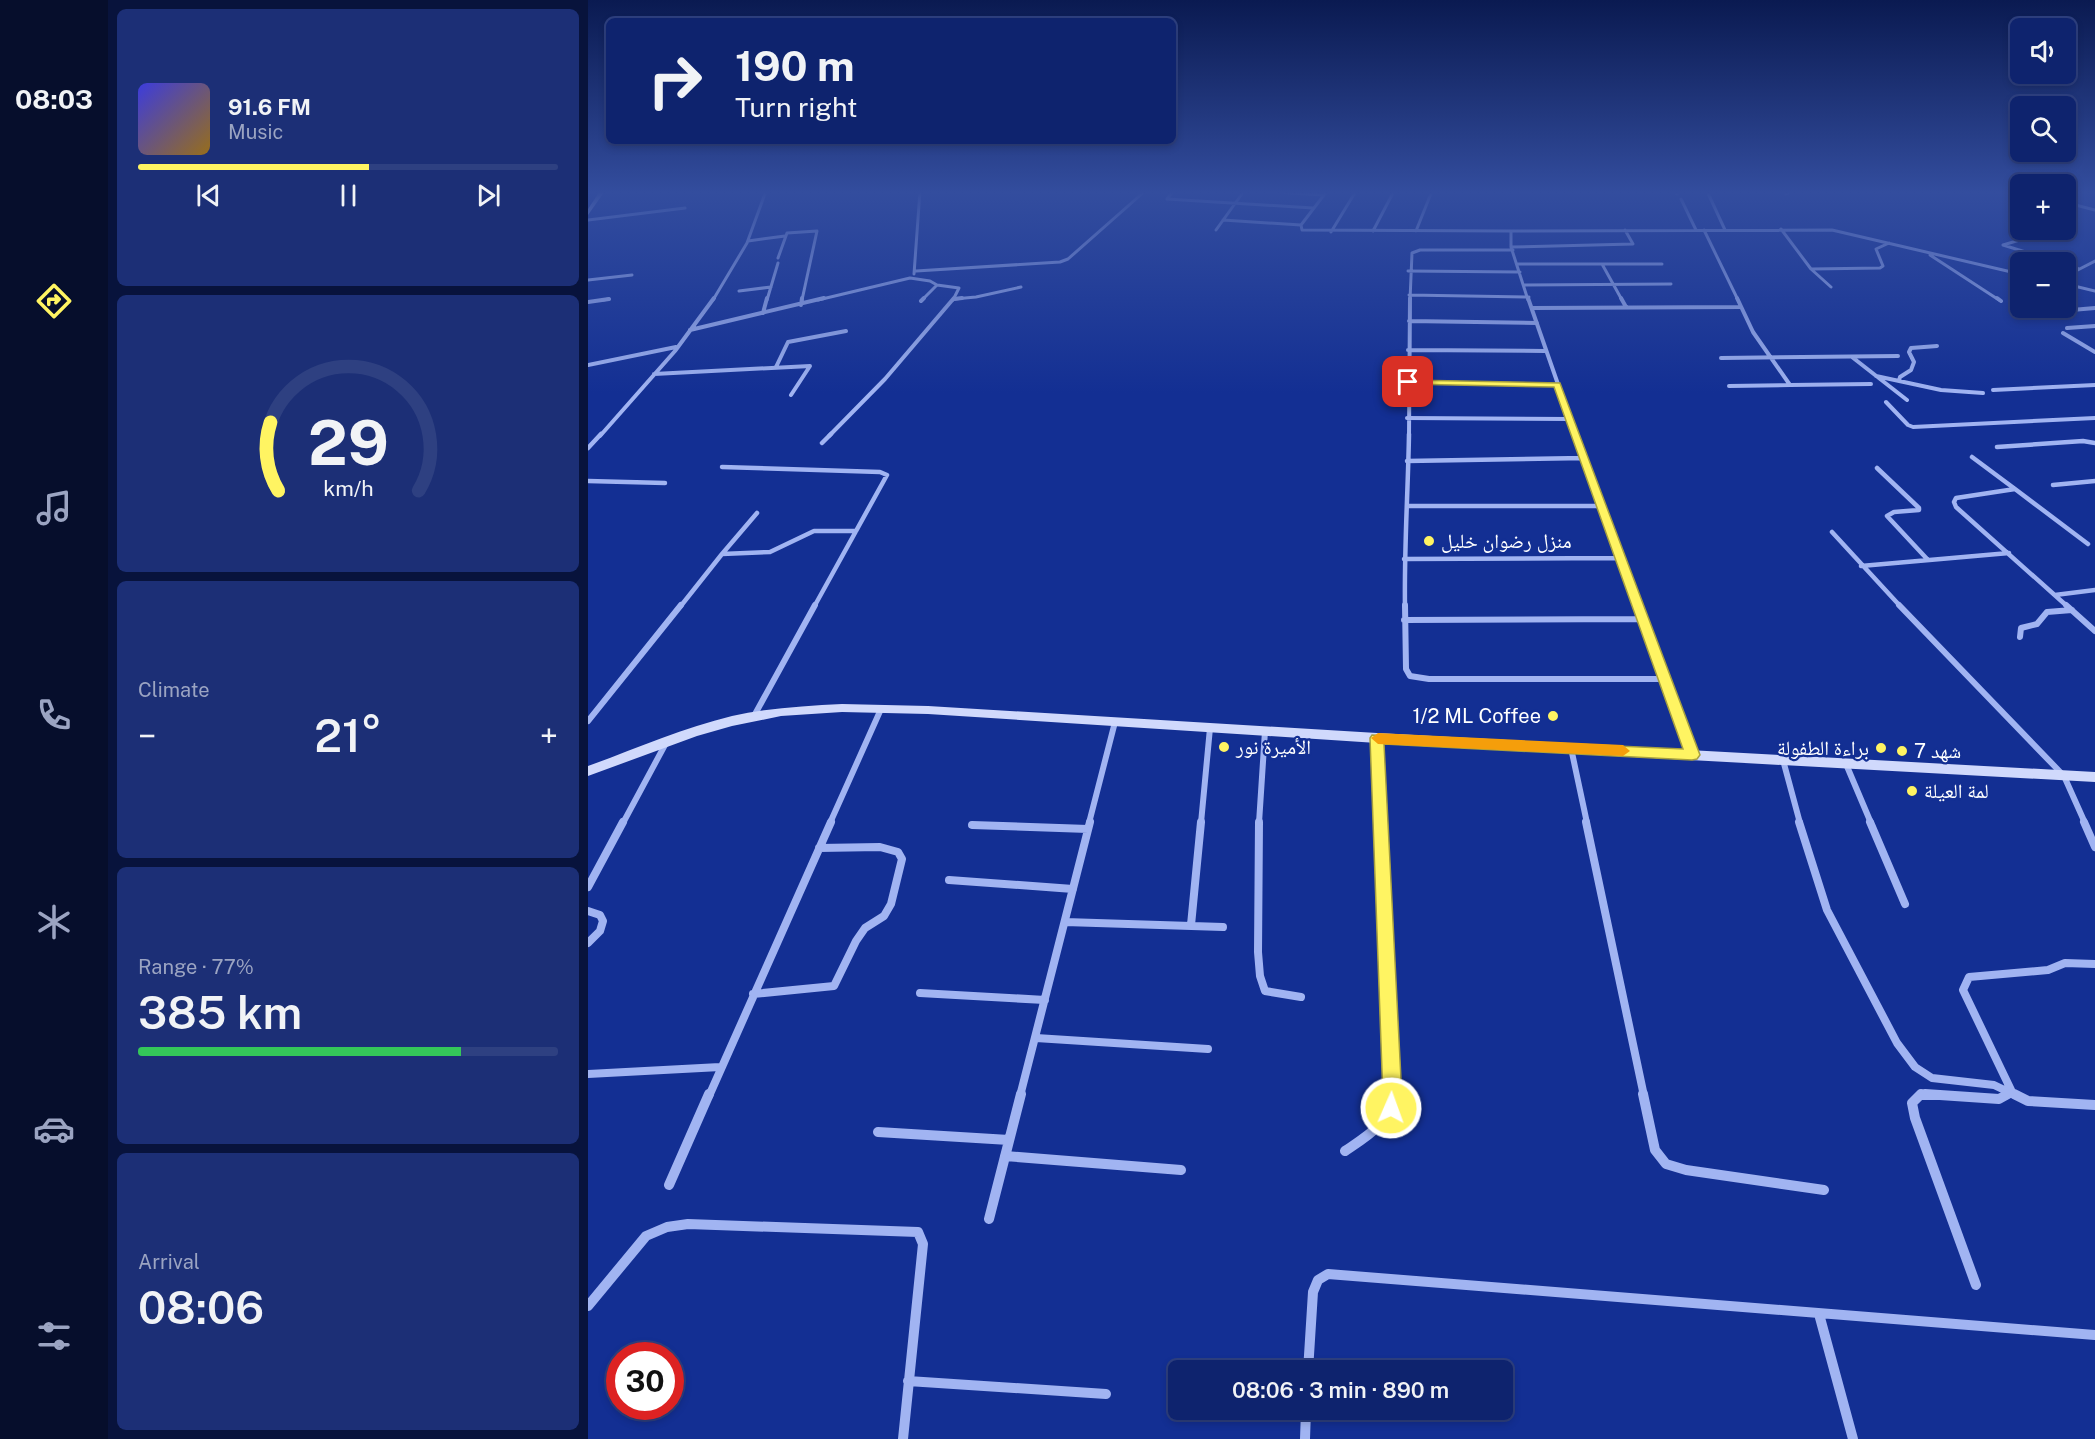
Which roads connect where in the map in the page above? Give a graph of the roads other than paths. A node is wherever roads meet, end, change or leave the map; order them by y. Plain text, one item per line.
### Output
1 (738, 258) edge
2 (811, 258) edge
3 (917, 258) edge
4 (1067, 258) edge
5 (1411, 258) edge
6 (1516, 258) edge
7 (1717, 258) edge
8 (1803, 258) edge
9 (1881, 258) edge
10 (1935, 258) edge
11 (1954, 258) edge
12 (2095, 261) edge
13 (778, 263) dead end
14 (1518, 264) junction
15 (1602, 264) junction
16 (1662, 264) dead end
17 (2076, 268) edge
18 (1811, 269) junction
19 (2079, 269) junction
20 (916, 271) junction
21 (1408, 271) junction
22 (2076, 271) edge
23 (1520, 272) junction
24 (2010, 272) edge
25 (632, 276) dead end
26 (910, 278) junction
27 (588, 280) edge
28 (1614, 284) junction
29 (1671, 284) dead end
30 (937, 285) junction
31 (1525, 285) junction
32 (1021, 286) dead end
33 (2076, 286) edge
34 (771, 287) junction
35 (1831, 287) dead end
36 (739, 291) dead end
37 (2095, 291) edge
38 (1409, 296) junction
39 (1529, 297) junction
40 (609, 299) dead end
41 (954, 299) junction
42 (921, 301) dead end
43 (2001, 301) dead end
44 (588, 302) edge
45 (801, 305) junction
46 (1626, 307) junction
47 (1740, 307) junction
48 (1533, 308) junction
49 (2095, 308) edge
50 (2076, 310) edge
51 (763, 313) junction
52 (1409, 321) junction
53 (1537, 323) junction
54 (2095, 326) edge
55 (2067, 328) dead end
56 (690, 330) junction
57 (846, 332) dead end
58 (2062, 333) dead end
59 (1936, 346) dead end
60 (676, 347) junction
61 (1408, 350) junction
62 (1545, 351) junction
63 (2095, 352) edge
64 (1851, 356) junction
65 (1898, 356) dead end
66 (1721, 358) dead end
67 (1771, 358) junction
68 (588, 365) edge
69 (776, 367) junction
70 (654, 374) junction
71 (1876, 376) junction
72 (1899, 381) junction
73 (1408, 382) junction
74 (1871, 384) dead end
75 (1557, 385) junction
76 (1790, 385) junction
77 (2095, 385) edge
78 (1729, 386) dead end
79 (1993, 390) dead end
80 (1983, 393) dead end
81 (791, 395) dead end
82 (1907, 400) dead end
83 (1886, 402) dead end
84 (1407, 418) junction
85 (2095, 418) edge
86 (1570, 419) junction
87 (822, 443) dead end
88 (2095, 443) edge
89 (1997, 447) dead end
90 (588, 448) edge
91 (1972, 457) dead end
92 (1584, 458) junction
93 (1407, 461) junction
94 (722, 467) dead end
95 (1876, 468) dead end
96 (588, 481) edge
97 (2095, 481) edge
98 (665, 483) dead end
99 (2053, 485) dead end
100 (2015, 489) junction
101 (1408, 506) junction
102 (1603, 506) junction
103 (757, 513) dead end
104 (856, 531) junction
105 (1832, 532) dead end
106 (2088, 544) dead end
107 (2008, 553) junction
108 (722, 555) junction
109 (1620, 558) junction
110 (1404, 559) junction
111 (1928, 560) junction
112 (1861, 566) junction
113 (2095, 590) edge
114 (2055, 595) junction
115 (2072, 610) junction
116 (1404, 620) junction
117 (1643, 620) junction
118 (2095, 631) edge
119 (2020, 637) dead end
120 (1664, 679) junction
121 (881, 709) junction
122 (754, 716) junction
123 (588, 721) edge
124 (1115, 722) junction
125 (1210, 728) junction
126 (1265, 731) junction
127 (1377, 738) junction
128 (666, 742) junction
129 (1571, 748) junction
130 (1692, 755) junction
131 (1783, 760) junction
132 (1846, 764) junction
133 (588, 771) edge
134 (2064, 776) junction
135 (2095, 777) edge
136 (972, 825) dead end
137 (1088, 829) junction
138 (2094, 842) edge
139 (819, 848) junction
140 (949, 880) dead end
141 (588, 888) edge
142 (1073, 889) junction
143 (1905, 904) dead end
144 (588, 911) edge
145 (1065, 922) junction
146 (1191, 925) junction
147 (1223, 927) dead end
148 (588, 943) edge
149 (2095, 964) edge
150 (920, 993) dead end
151 (753, 994) junction
152 (1301, 997) dead end
153 (1045, 1000) junction
154 (1036, 1038) junction
155 (1208, 1049) dead end
156 (720, 1067) junction
157 (588, 1074) edge
158 (2012, 1092) junction
159 (2095, 1105) edge
160 (878, 1132) dead end
161 (1010, 1140) junction
162 (1345, 1151) dead end
163 (1005, 1156) junction
164 (1181, 1170) dead end
165 (669, 1185) dead end
166 (1824, 1190) dead end
167 (989, 1219) dead end
168 (1976, 1285) dead end
169 (588, 1306) edge
170 (1819, 1314) junction
171 (2095, 1335) edge
172 (1309, 1360) edge
173 (908, 1381) junction
174 (1107, 1394) dead end
175 (1306, 1420) edge
176 (903, 1439) edge
177 (1305, 1439) edge
178 (1853, 1439) edge

1 - 56 street
2 - 45 street
3 - 20 street
4 - 20 street
5 - 21 street
6 - 14 street
7 - 47 street
8 - 18 street
9 - 18 street
10 - 43 street
11 - 24 street
12 - 19 street
13 - 34 street
14 - 15 street
14 - 23 street
15 - 16 street
15 - 28 street
17 - 19 street
18 - 35 street
19 - 22 street
20 - 26 street
21 - 23 street
21 - 38 street
23 - 31 street
25 - 27 street
26 - 30 street
26 - 45 street
28 - 29 street
28 - 31 street
28 - 46 street
30 - 41 street
30 - 42 street
31 - 39 street
32 - 41 street
33 - 37 street
34 - 36 street
34 - 51 street
38 - 39 street
38 - 52 street
39 - 48 street
40 - 44 street
41 - 87 street
45 - 51 street
46 - 47 street
46 - 48 street
47 - 67 street
48 - 53 street
49 - 50 street
51 - 56 street
52 - 53 street
52 - 61 street
53 - 62 street
54 - 55 street
56 - 60 street
57 - 69 street
58 - 63 street
59 - 72 street
60 - 68 street
60 - 70 street
61 - 62 street
61 - 73 street
62 - 75 street
64 - 65 street
64 - 67 street
64 - 71 street
66 - 67 street
67 - 76 street
69 - 70 street
69 - 81 street
70 - 90 street
71 - 72 street
71 - 82 street
72 - 80 street
73 - 75 street
73 - 84 street
74 - 76 street
75 - 86 street
76 - 78 street
77 - 79 street
83 - 85 street
84 - 86 street
84 - 93 street
86 - 92 street
88 - 89 street
91 - 100 street
92 - 93 street
92 - 102 street
93 - 101 street
94 - 104 street
95 - 111 street
96 - 98 street
97 - 99 street
100 - 106 street
100 - 107 street
101 - 102 street
101 - 110 street
102 - 109 street
103 - 108 street
104 - 108 street
104 - 122 street
105 - 112 street
107 - 111 street
107 - 114 street
108 - 123 street
109 - 110 street
109 - 117 street
110 - 116 street
111 - 112 street
112 - 134 street
113 - 114 street
114 - 115 street
115 - 118 street
115 - 119 street
116 - 117 street
116 - 120 street
117 - 120 street
120 - 130 street
121 - 122 main road
121 - 124 main road
121 - 139 street
122 - 128 main road
124 - 125 main road
124 - 137 street
125 - 126 main road
125 - 146 street
126 - 127 main road
126 - 152 street
127 - 129 main road
127 - 162 street
128 - 133 main road
128 - 141 street
129 - 130 main road
129 - 166 street
130 - 131 main road
131 - 132 main road
131 - 158 street
132 - 134 main road
132 - 143 street
134 - 135 main road
134 - 138 street
136 - 137 street
137 - 142 street
139 - 151 street
139 - 151 street
140 - 142 street
142 - 145 street
144 - 148 street
145 - 146 street
145 - 153 street
146 - 147 street
149 - 158 street
150 - 153 street
151 - 156 street
153 - 154 street
154 - 155 street
154 - 161 street
156 - 157 street
156 - 165 street
158 - 159 street
158 - 168 street
160 - 161 street
161 - 163 street
163 - 164 street
163 - 167 street
169 - 173 street
170 - 171 street
170 - 172 street
170 - 178 street
173 - 174 street
173 - 176 street
175 - 177 street

